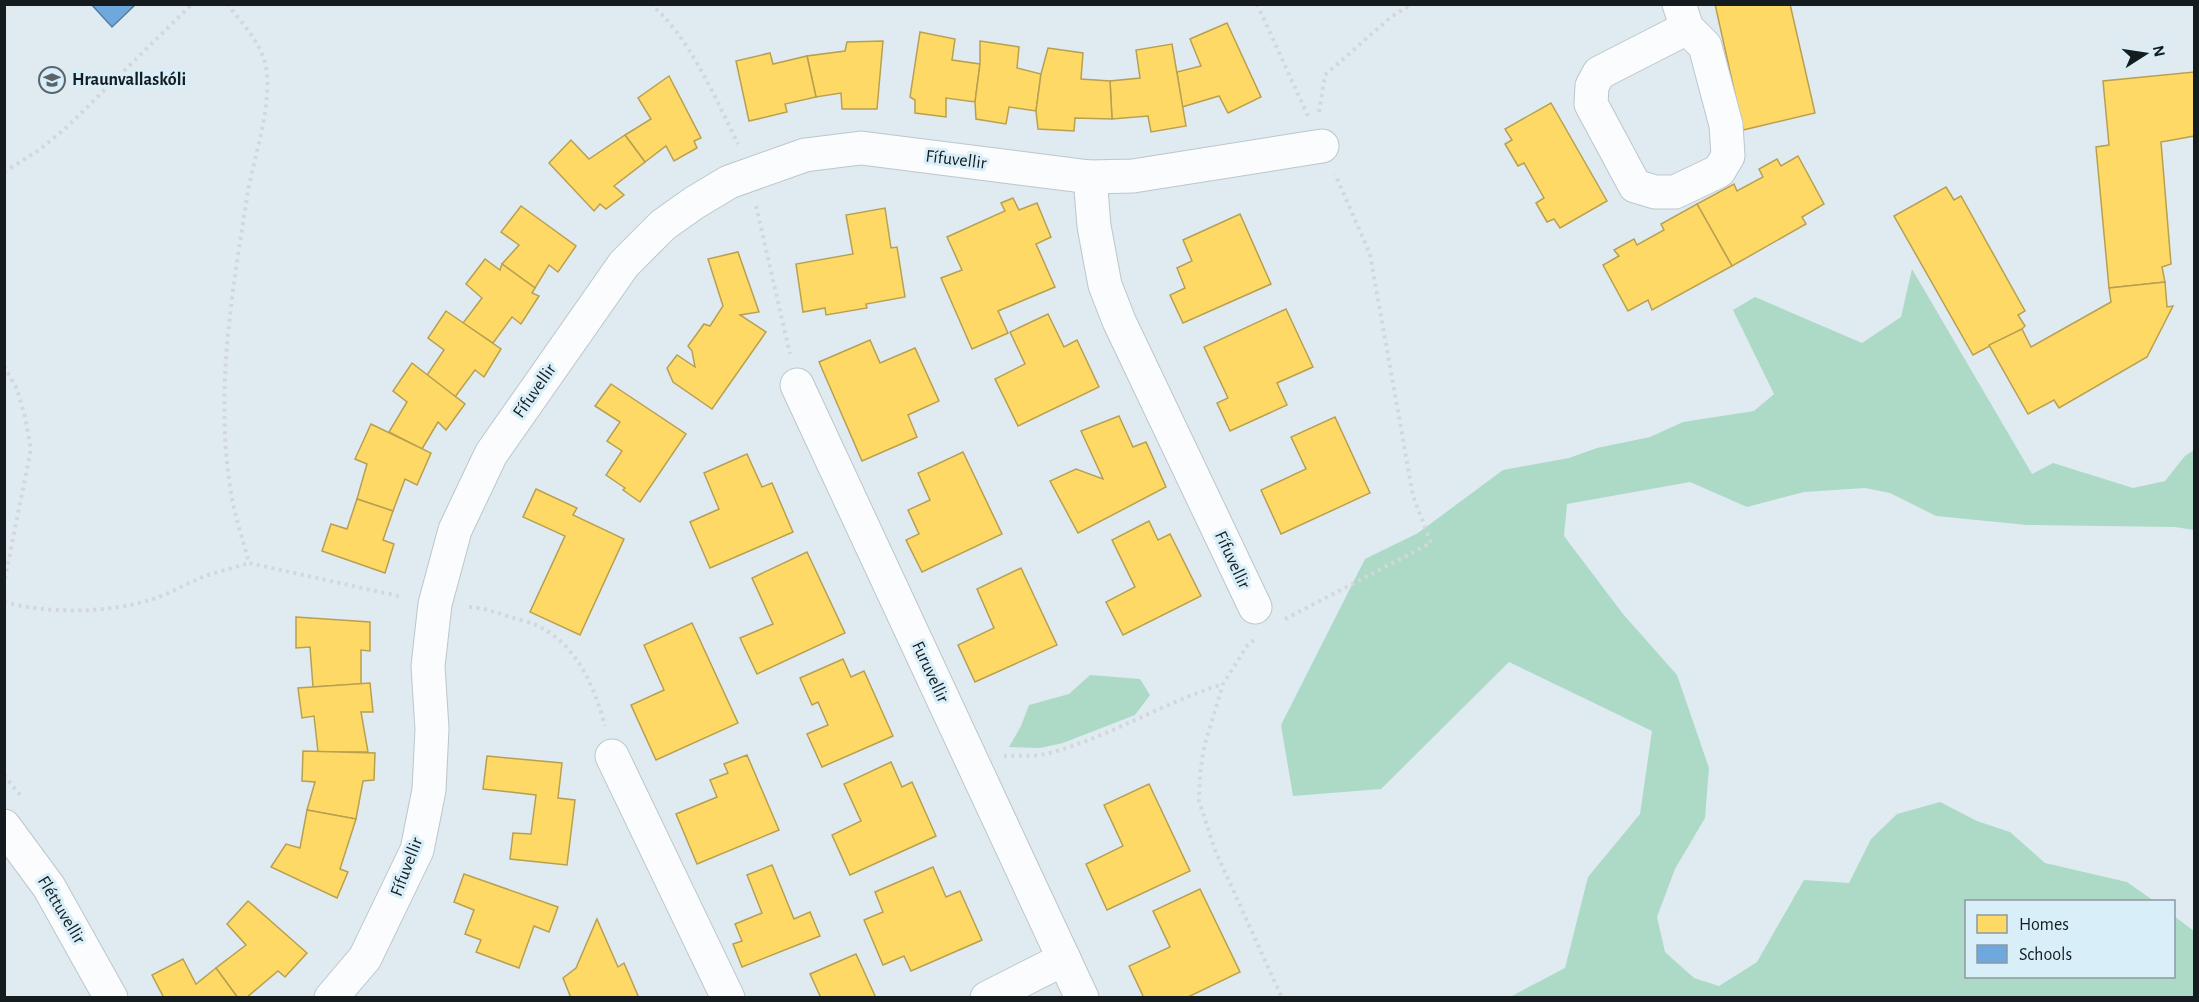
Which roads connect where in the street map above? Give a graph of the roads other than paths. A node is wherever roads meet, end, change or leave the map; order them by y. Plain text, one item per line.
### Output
1 (1683, 16) edge
2 (1319, 138) road end
3 (1090, 177) junction
4 (796, 385) dead end
5 (1264, 622) road end
6 (612, 756) road end
7 (4, 826) edge
8 (1064, 959) junction
9 (111, 998) edge
10 (331, 998) edge
11 (728, 998) edge
12 (987, 998) edge
13 (1082, 998) edge

1 - 1 street
2 - 3 street, Fífuvellir
3 - 5 street, Fífuvellir
3 - 10 street, Fífuvellir
4 - 8 street, Furuvellir
6 - 11 street
7 - 9 street, Fléttuvellir
8 - 12 street
8 - 13 street, Furuvellir

